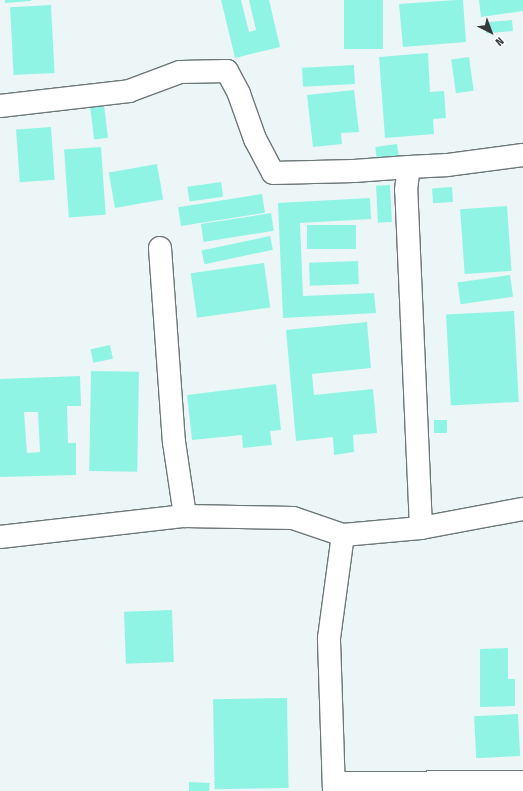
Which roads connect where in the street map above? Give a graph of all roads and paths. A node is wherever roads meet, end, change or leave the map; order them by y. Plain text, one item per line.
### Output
1 (0, 106) edge
2 (523, 155) edge
3 (409, 167) junction
4 (160, 248) dead end
5 (523, 509) edge
6 (185, 516) junction
7 (421, 528) junction
8 (343, 535) junction
9 (0, 537) edge
10 (523, 782) edge
11 (334, 787) edge

1 - 3 street
2 - 3 street
3 - 7 street
4 - 6 street
5 - 7 street
6 - 8 street
6 - 9 street
7 - 8 street
8 - 11 street
10 - 11 street

